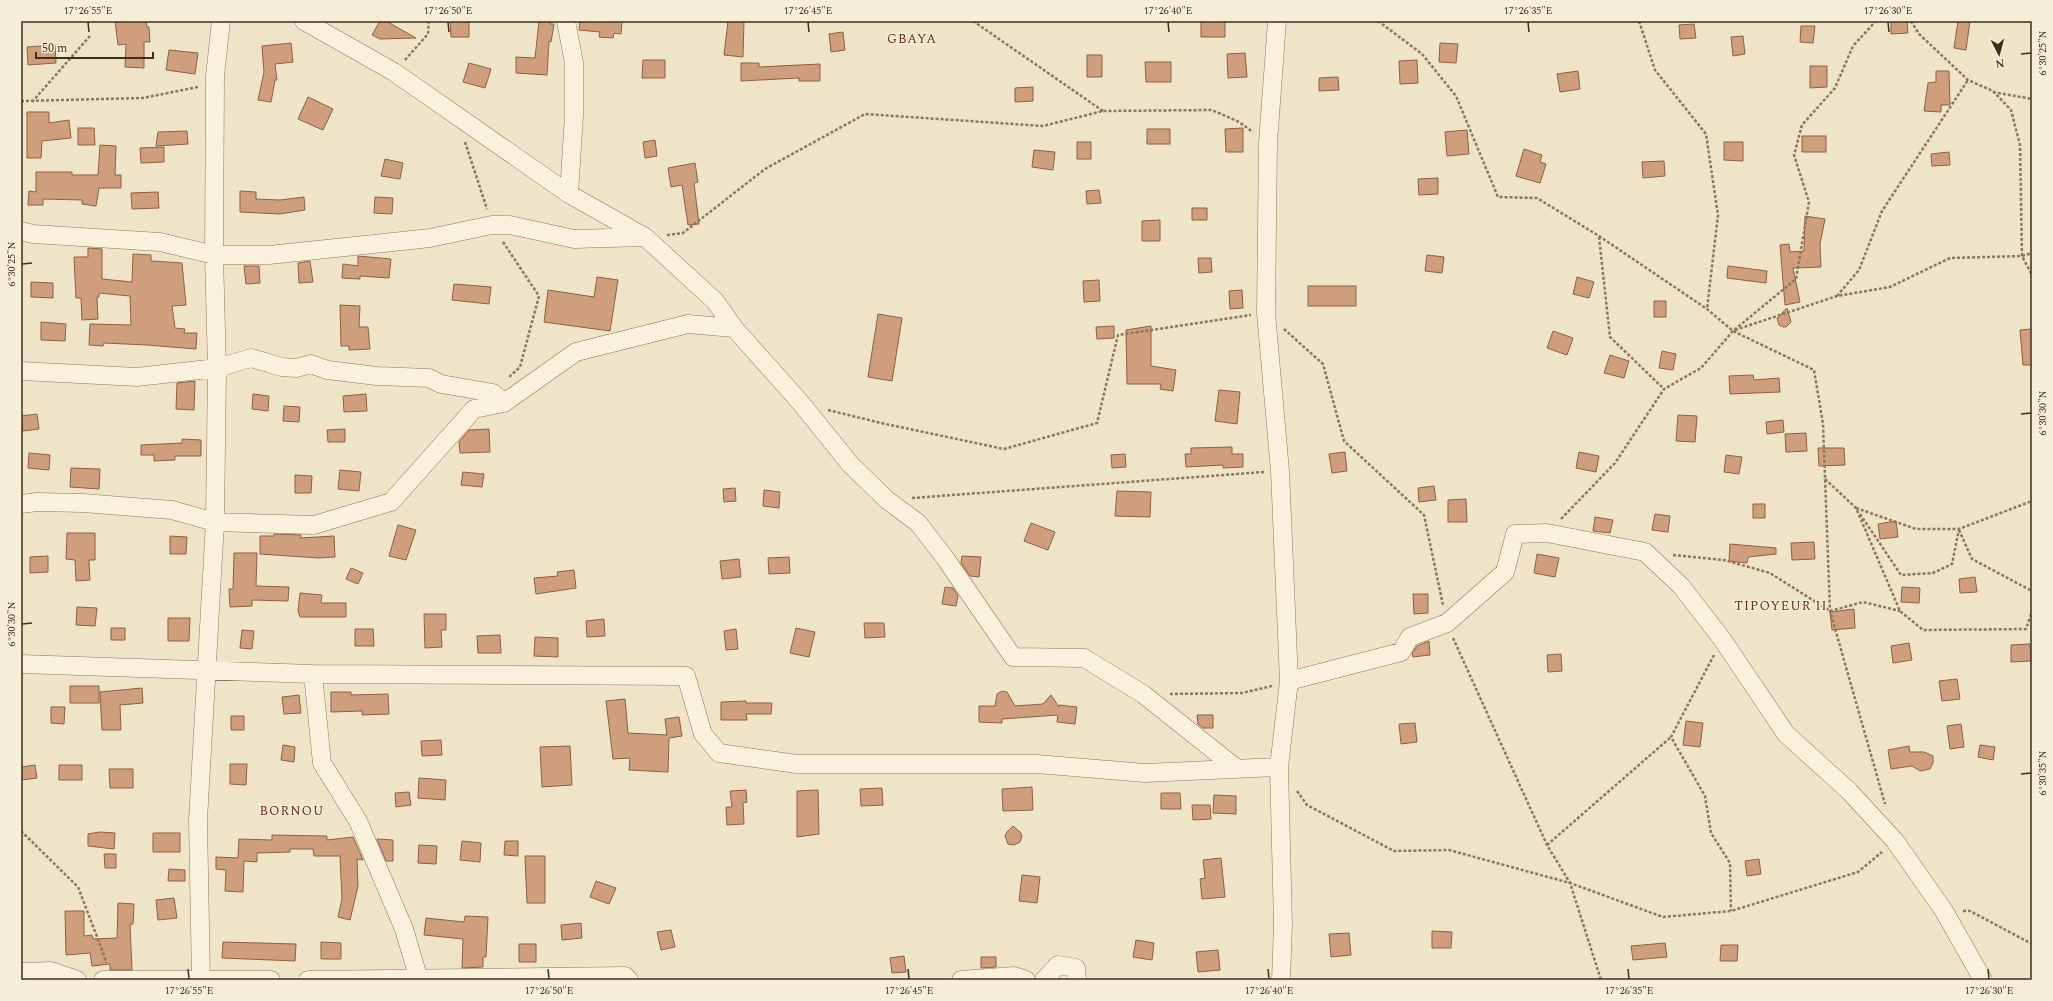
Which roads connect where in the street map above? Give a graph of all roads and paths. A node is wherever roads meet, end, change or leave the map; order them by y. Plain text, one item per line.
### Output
1 (221, 21) edge
2 (304, 21) edge
3 (429, 21) edge
4 (566, 21) edge
5 (973, 21) edge
6 (1277, 21) edge
7 (1378, 21) edge
8 (1639, 21) edge
9 (1876, 21) edge
10 (1911, 21) edge
11 (90, 36) dead end
12 (394, 72) junction
13 (216, 76) junction
14 (1968, 80) junction
15 (1993, 91) junction
16 (2032, 98) edge
17 (21, 101) edge
18 (32, 102) junction
19 (1103, 111) junction
20 (457, 116) junction
21 (1268, 143) junction
22 (568, 194) junction
23 (492, 225) junction
24 (21, 231) edge
25 (1599, 236) junction
26 (645, 237) junction
27 (2032, 253) edge
28 (214, 255) junction
29 (2022, 256) junction
30 (2032, 275) edge
31 (1837, 296) junction
32 (1707, 309) junction
33 (1266, 313) junction
34 (734, 328) junction
35 (1733, 331) junction
36 (217, 368) junction
37 (21, 370) edge
38 (1664, 388) junction
39 (498, 398) junction
40 (800, 402) junction
41 (1280, 471) junction
42 (1825, 479) junction
43 (887, 500) junction
44 (2032, 501) edge
45 (21, 504) edge
46 (1856, 508) junction
47 (216, 522) junction
48 (1959, 529) junction
49 (1547, 533) junction
50 (1645, 552) junction
51 (2032, 591) edge
52 (1830, 611) junction
53 (1900, 611) junction
54 (2032, 611) edge
55 (1447, 623) junction
56 (1722, 639) junction
57 (21, 664) edge
58 (208, 670) junction
59 (313, 674) junction
60 (1290, 681) junction
61 (1143, 694) junction
62 (1672, 737) junction
63 (1279, 767) junction
64 (1236, 768) junction
65 (1887, 810) dead end
66 (21, 832) edge
67 (1895, 841) junction
68 (1547, 845) junction
69 (1570, 883) junction
70 (1731, 911) junction
71 (1944, 911) junction
72 (2032, 944) edge
73 (21, 972) edge
74 (200, 979) edge
75 (419, 979) edge
76 (77, 980) edge
77 (103, 980) edge
78 (108, 980) edge
79 (271, 980) edge
80 (308, 980) edge
81 (629, 980) edge
82 (961, 980) edge
83 (1026, 980) edge
84 (1044, 980) edge
85 (1077, 980) edge
86 (1281, 980) edge
87 (1601, 980) edge
88 (1983, 980) edge

1 - 13 street
2 - 12 street
3 - 12 path
4 - 22 street
5 - 19 path
6 - 21 street
7 - 25 path
8 - 32 path
9 - 35 path
10 - 14 path
11 - 18 path
12 - 20 street
13 - 18 path
13 - 28 street
14 - 15 path
14 - 31 path
15 - 16 path
15 - 29 path
17 - 18 path
19 - 21 path
19 - 26 path
20 - 22 street
20 - 23 path
21 - 33 street
22 - 26 street
23 - 26 street
23 - 28 street
23 - 39 path
24 - 28 street
25 - 32 path
25 - 38 path
26 - 34 street
27 - 29 path
28 - 36 street
29 - 30 path
29 - 31 path
31 - 35 path
32 - 35 path
33 - 40 path
33 - 41 street
33 - 55 path
34 - 39 street
34 - 40 street
35 - 38 path
35 - 42 path
36 - 37 street
36 - 39 street
36 - 47 street
38 - 49 path
39 - 47 street
40 - 43 street
41 - 43 path
41 - 60 street
42 - 46 path
42 - 52 path
43 - 61 street
44 - 48 path
45 - 47 street
46 - 48 path
46 - 48 path
46 - 53 path
47 - 58 street
48 - 51 path
49 - 50 street
49 - 55 street
50 - 52 path
50 - 56 street
52 - 53 path
52 - 65 path
53 - 54 path
55 - 60 street
55 - 68 path
56 - 62 path
56 - 67 street
57 - 58 street
58 - 59 street
58 - 74 street
59 - 64 street
59 - 75 street
60 - 61 path
60 - 63 street
61 - 64 street
62 - 68 path
62 - 70 path
63 - 64 street
63 - 69 path
63 - 86 street
66 - 78 path
67 - 70 path
67 - 71 street
68 - 69 path
69 - 70 path
69 - 87 path
71 - 72 path
71 - 88 street
73 - 76 street
74 - 78 street
74 - 79 street
75 - 80 street
75 - 81 street
77 - 78 street
82 - 83 street
84 - 85 street

